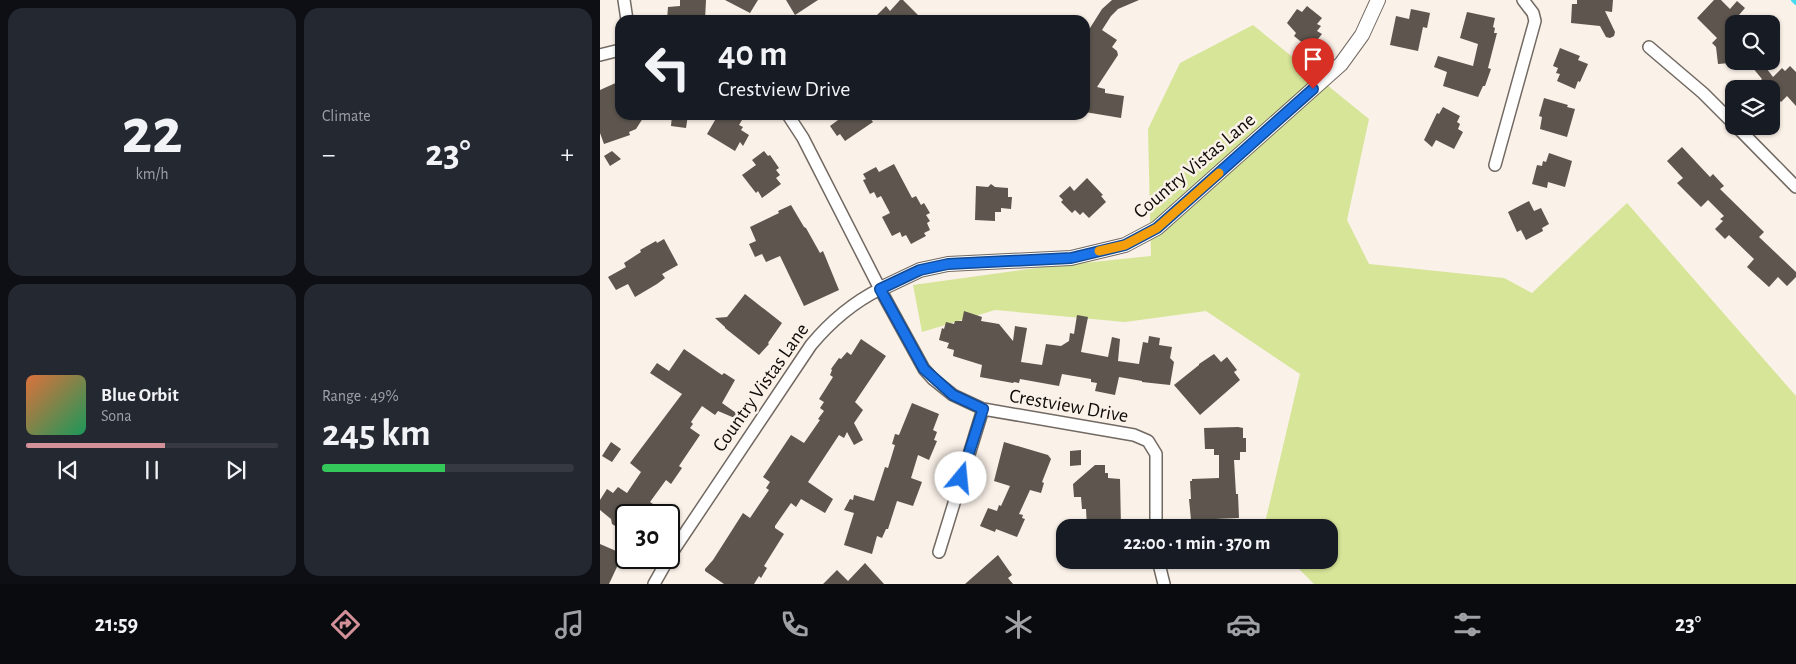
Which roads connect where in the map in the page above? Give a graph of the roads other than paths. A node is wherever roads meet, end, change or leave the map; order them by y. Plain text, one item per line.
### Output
1 (624, 0) edge
2 (1378, 0) edge
3 (1524, 0) edge
4 (626, 15) edge
5 (1650, 47) dead end
6 (615, 51) edge
7 (600, 55) edge
8 (1725, 115) edge
9 (791, 120) edge
10 (1745, 135) edge
11 (1496, 165) dead end
12 (1796, 187) edge
13 (880, 289) junction
14 (983, 409) junction
15 (1156, 519) edge
16 (939, 552) dead end
17 (1160, 569) edge
18 (654, 584) edge
19 (1164, 584) edge

1 - 4 street
2 - 13 street, Country Vistas Lane
3 - 11 street
5 - 8 street
6 - 7 street
9 - 13 street, Crestview Drive
10 - 12 street
13 - 14 street, Crestview Drive
13 - 18 street, Country Vistas Lane
14 - 15 street, Crestview Drive
14 - 16 street
17 - 19 street

